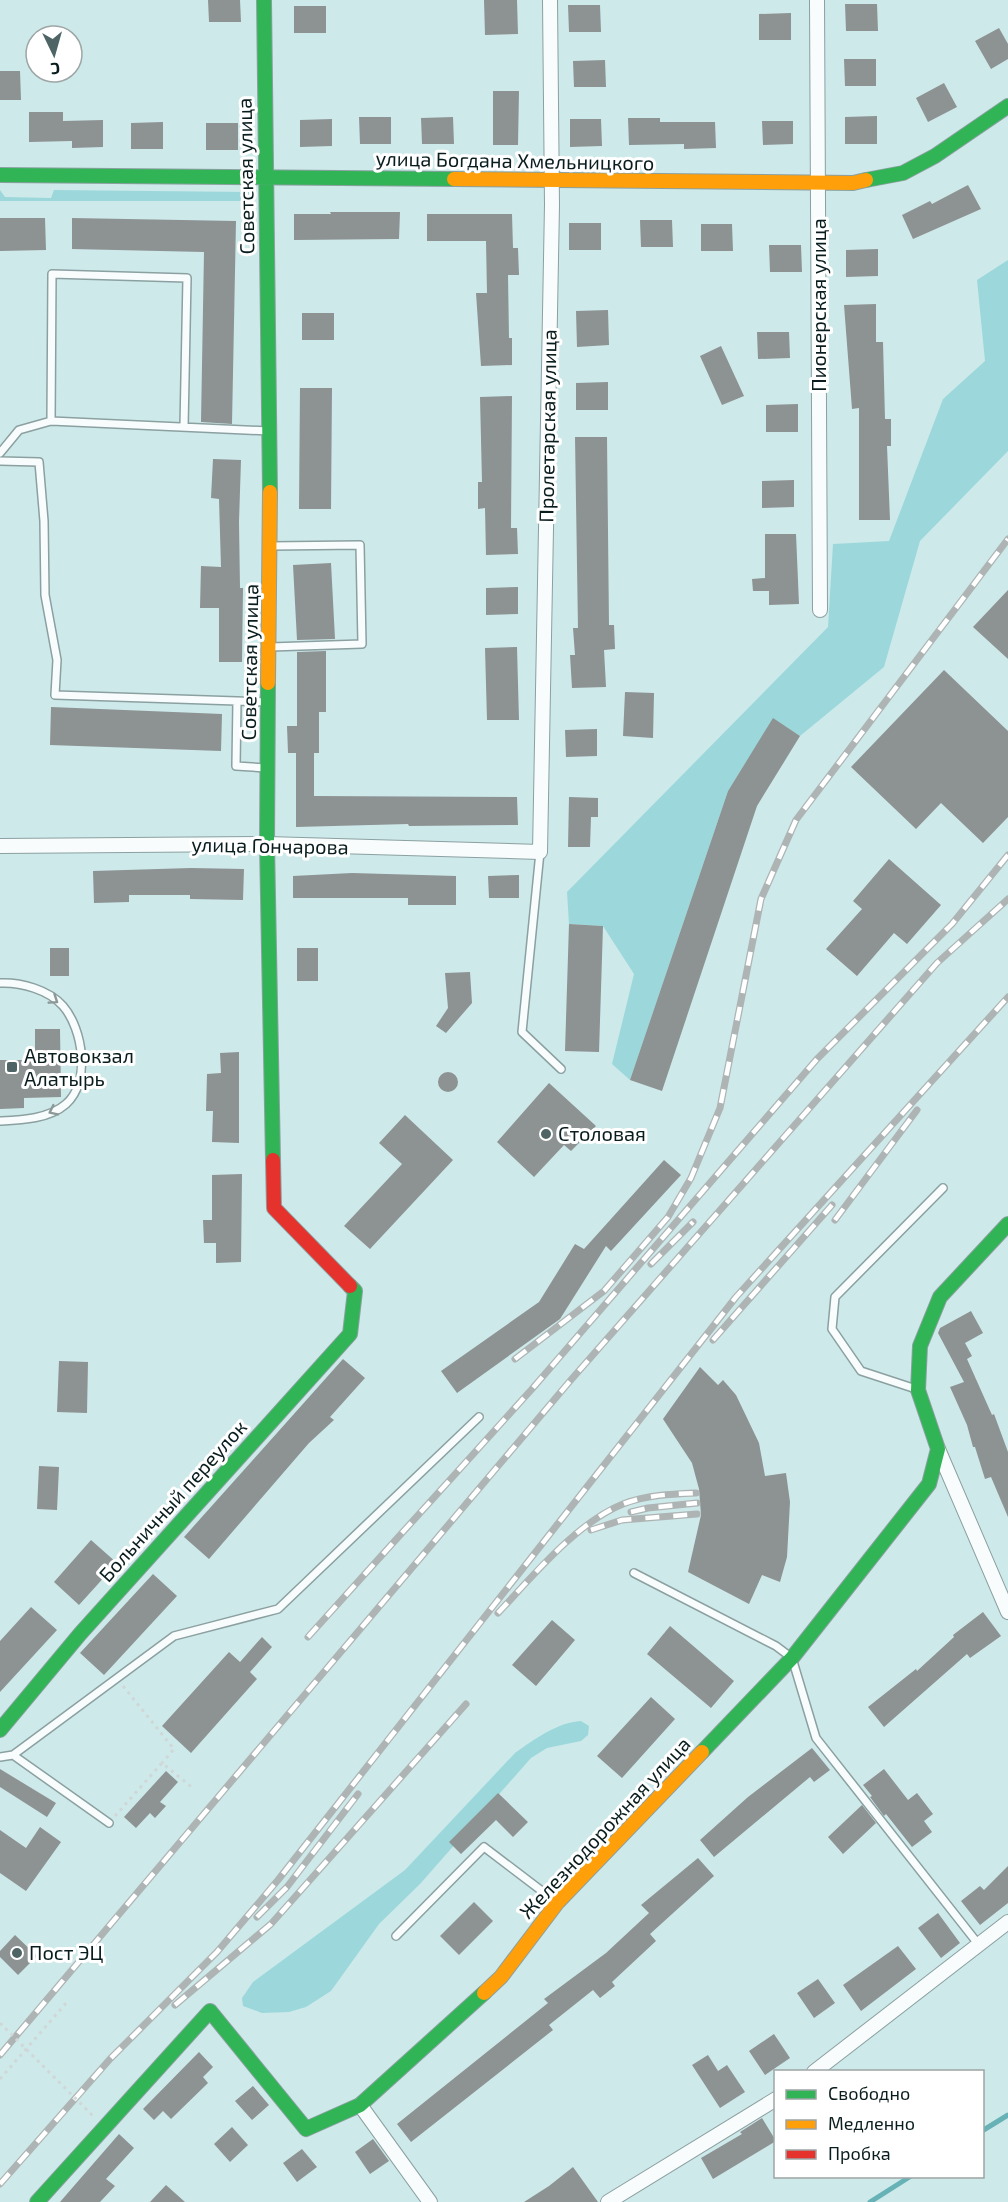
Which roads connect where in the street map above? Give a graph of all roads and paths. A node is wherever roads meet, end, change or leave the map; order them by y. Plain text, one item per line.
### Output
1 (264, 0) edge
2 (550, 0) edge
3 (817, 0) edge
4 (1008, 106) edge
5 (0, 175) edge
6 (265, 179) junction
7 (552, 181) junction
8 (820, 185) junction
9 (51, 421) junction
10 (183, 427) junction
11 (270, 431) junction
12 (0, 453) edge
13 (0, 461) edge
14 (271, 546) junction
15 (820, 610) dead end
16 (270, 647) junction
17 (237, 701) junction
18 (269, 702) junction
19 (268, 768) junction
20 (267, 844) junction
21 (0, 846) edge
22 (540, 852) junction
23 (0, 983) edge
24 (561, 1069) dead end
25 (0, 1121) edge
26 (943, 1188) dead end
27 (1008, 1224) edge
28 (355, 1291) joint
29 (918, 1390) junction
30 (479, 1417) dead end
31 (938, 1449) junction
32 (634, 1573) dead end
33 (1008, 1612) edge
34 (792, 1658) junction
35 (117, 1678) junction
36 (0, 1730) edge
37 (13, 1755) junction
38 (0, 1757) edge
39 (162, 1763) junction
40 (194, 1789) dead end
41 (109, 1823) joint
42 (557, 1903) junction
43 (1008, 1922) edge
44 (396, 1936) dead end
45 (979, 1945) junction
46 (68, 2001) dead end
47 (0, 2023) edge
48 (26, 2049) junction
49 (817, 2070) edge
50 (0, 2079) edge
51 (774, 2100) edge
52 (360, 2104) junction
53 (95, 2118) dead end
54 (37, 2202) edge
55 (430, 2202) edge
56 (608, 2202) edge

1 - 6 street, Советская улица
2 - 7 street, Пролетарская улица
3 - 8 street, Пионерская улица
4 - 8 street, улица Богдана Хмельницкого
5 - 6 street, улица Богдана Хмельницкого
6 - 7 street, улица Богдана Хмельницкого
6 - 11 street, Советская улица
7 - 8 street, улица Богдана Хмельницкого
7 - 22 street, Пролетарская улица
8 - 15 street, Пионерская улица
9 - 10 lane
9 - 10 lane
9 - 12 lane
10 - 11 lane
11 - 14 street, Советская улица
13 - 17 lane
14 - 16 street, Советская улица
14 - 16 lane
16 - 18 street, Советская улица
17 - 18 lane
17 - 19 lane
18 - 19 street, Советская улица
19 - 20 street, Советская улица
20 - 21 street, улица Гончарова
20 - 22 street, улица Гончарова
20 - 28 street, Советская улица
22 - 24 lane
23 -> 25 lane
26 - 29 lane
27 - 29 street
28 - 36 street, Больничный переулок
29 - 31 street
30 - 35 lane
31 - 33 street
31 - 34 street, Железнодорожная улица
32 - 34 lane
34 - 42 street, Железнодорожная улица
34 - 45 lane
35 - 37 lane
35 - 39 path
37 - 38 lane
37 - 41 lane
39 - 40 path
39 - 41 path
42 - 44 lane
42 - 52 street, Железнодорожная улица
43 - 45 street
45 - 49 street
46 - 48 path
47 - 48 path, bridge
48 - 50 path
48 - 53 path, bridge
51 - 56 street
52 - 54 street, Железнодорожная улица
52 - 55 street

